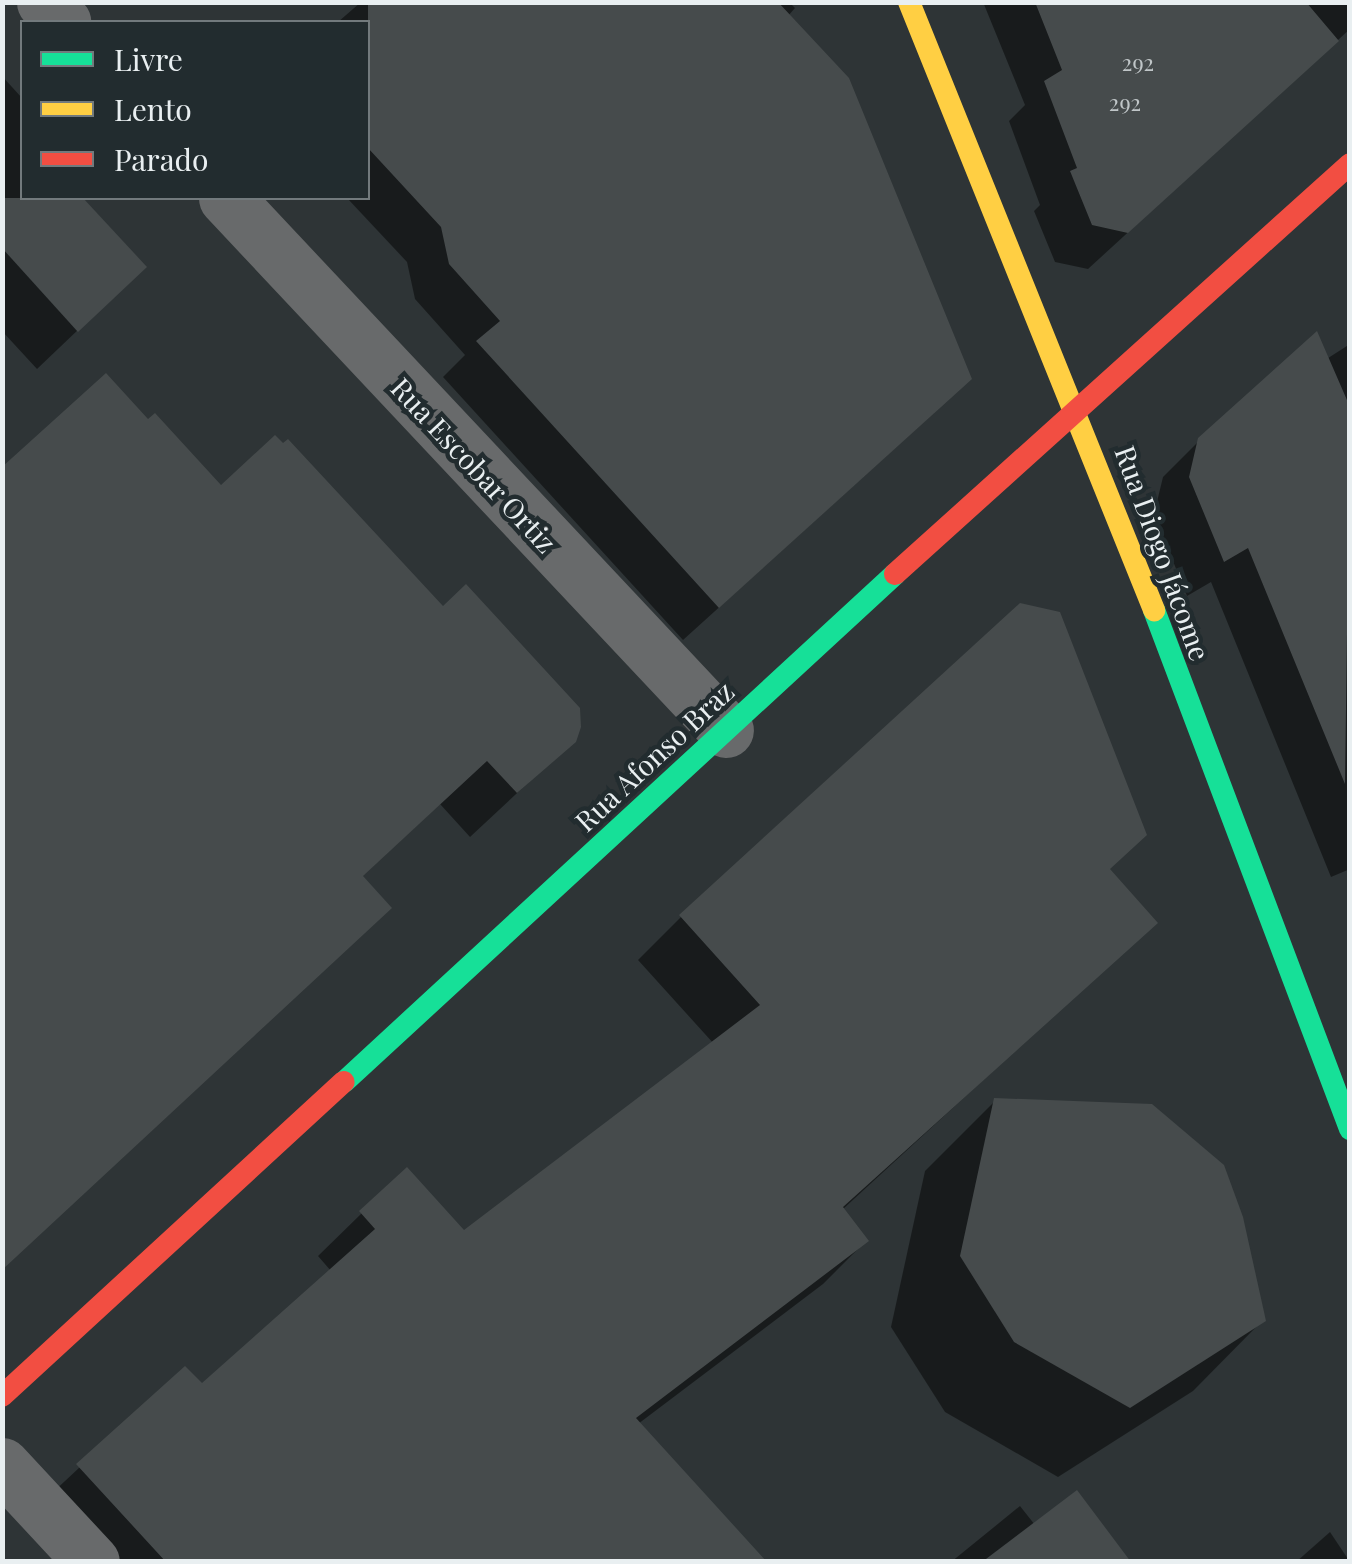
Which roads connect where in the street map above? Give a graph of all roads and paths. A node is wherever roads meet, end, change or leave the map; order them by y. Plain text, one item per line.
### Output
1 (909, 2) edge
2 (1350, 164) edge
3 (228, 200) edge
4 (1077, 406) junction
5 (726, 730) junction
6 (1350, 1129) edge
7 (2, 1396) edge
8 (2, 1464) edge
9 (92, 1562) edge

1 - 4 street, Rua Diogo Jácome
2 - 4 street, Rua Afonso Braz
3 - 5 street, Rua Escobar Ortiz
4 - 5 street, Rua Afonso Braz
4 - 6 street, Rua Diogo Jácome
5 - 7 street, Rua Afonso Braz
8 - 9 street

